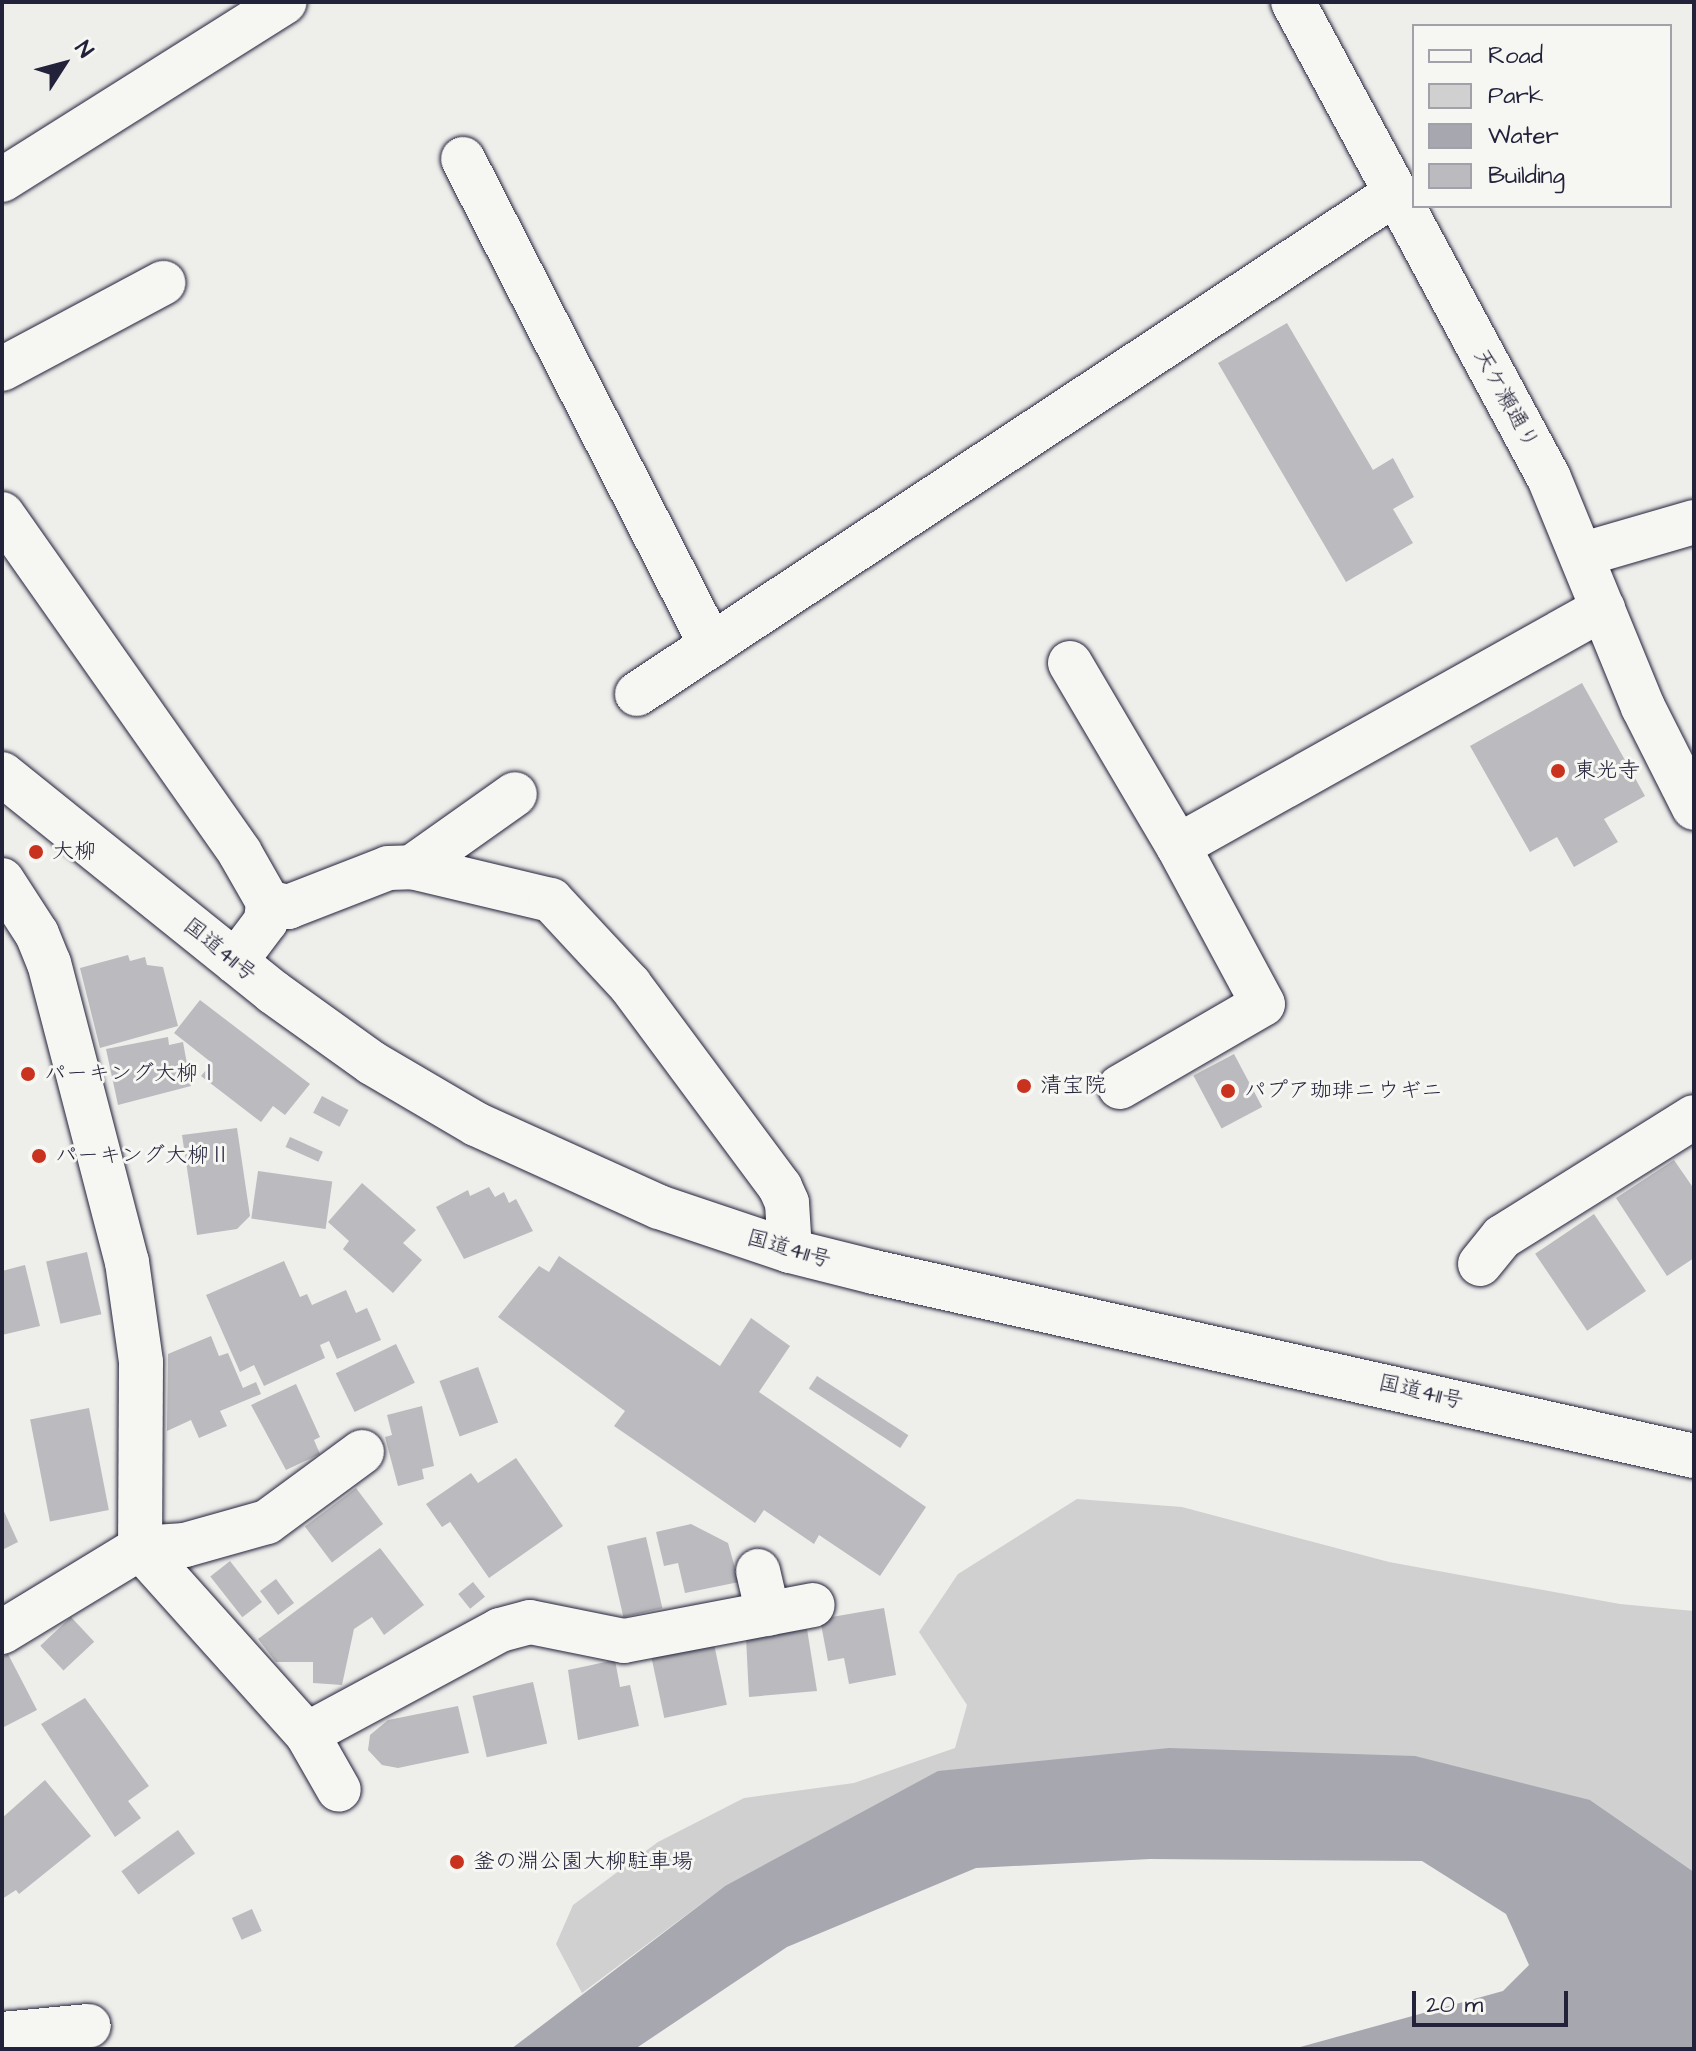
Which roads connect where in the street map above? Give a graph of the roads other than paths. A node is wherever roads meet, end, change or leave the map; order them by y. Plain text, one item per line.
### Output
1 (285, 2) edge
2 (1293, 2) edge
3 (463, 159) dead end
4 (2, 180) edge
5 (1393, 195) junction
6 (163, 283) dead end
7 (2, 369) edge
8 (2, 514) edge
9 (1694, 522) edge
10 (1584, 554) junction
11 (1603, 608) junction
12 (711, 645) junction
13 (1070, 663) dead end
14 (637, 694) dead end
15 (2, 774) edge
16 (515, 794) dead end
17 (1694, 808) edge
18 (1178, 846) junction
19 (412, 867) junction
20 (2, 880) edge
21 (268, 902) junction
22 (235, 962) junction
23 (1120, 1087) dead end
24 (1694, 1117) edge
25 (790, 1251) junction
26 (1480, 1264) dead end
27 (362, 1452) dead end
28 (1694, 1456) edge
29 (140, 1548) junction
30 (758, 1571) dead end
31 (813, 1605) dead end
32 (768, 1614) junction
33 (2, 1632) edge
34 (307, 1734) junction
35 (339, 1790) dead end
36 (89, 2026) dead end
37 (2, 2034) edge

1 - 4 main road
2 - 5 main road, 天ケ瀬通り
3 - 12 main road
5 - 10 main road, 天ケ瀬通り
5 - 12 main road
6 - 7 main road
8 - 21 main road
9 - 10 main road
10 - 11 main road, 天ケ瀬通り
11 - 17 main road, 天ケ瀬通り
11 - 18 main road
12 - 14 main road
13 - 18 main road
15 - 22 main road, 国道411号
16 - 19 main road
18 - 23 main road
19 - 21 main road
19 - 25 main road
20 - 29 main road
21 - 22 main road
22 - 25 main road, 国道411号
24 - 26 main road
25 - 28 main road, 国道411号
27 - 29 main road
29 - 33 main road
29 - 34 main road
30 - 32 main road
31 - 32 main road
32 - 34 main road
34 - 35 main road
36 - 37 main road

